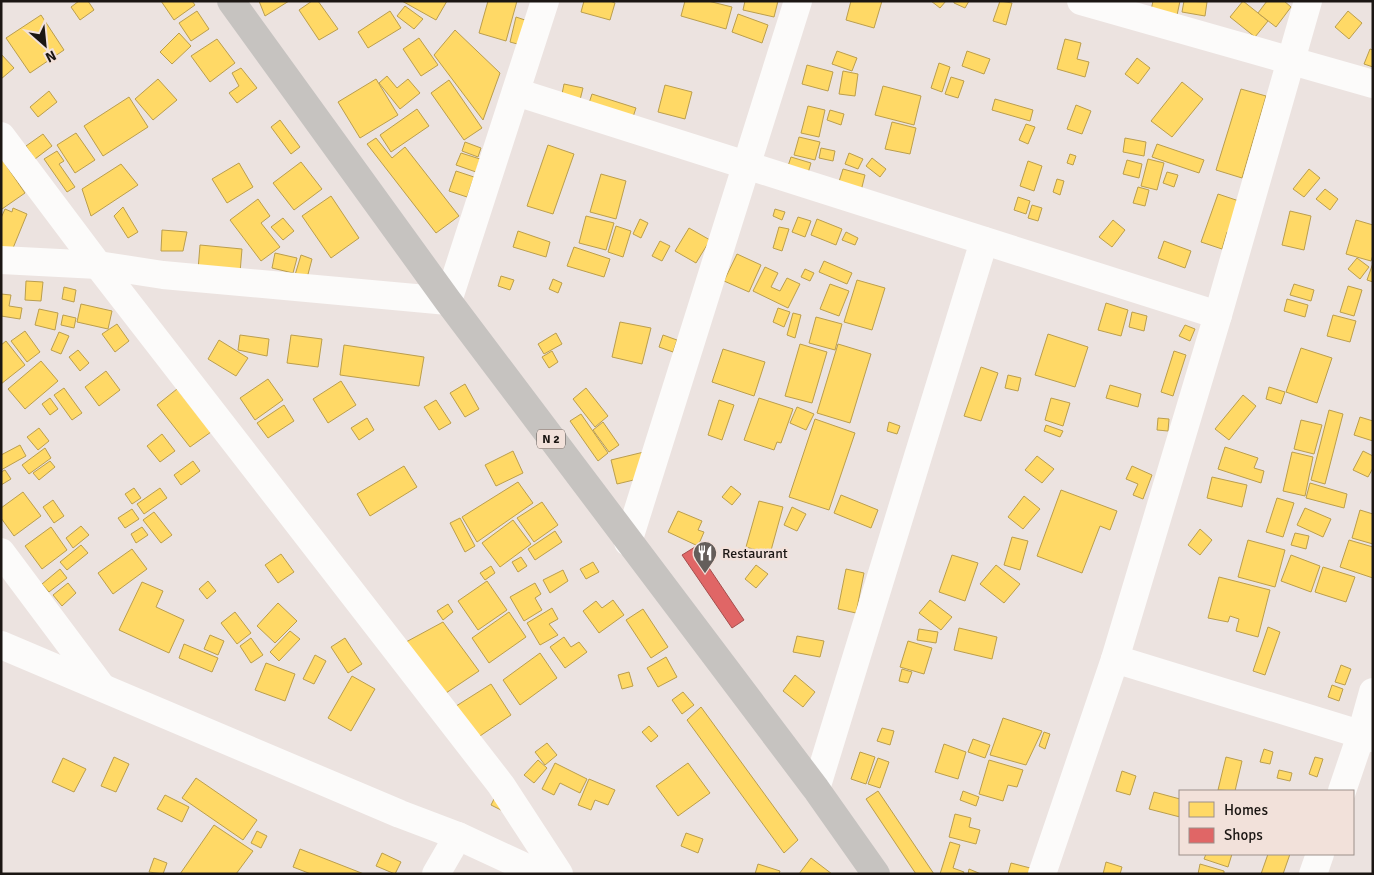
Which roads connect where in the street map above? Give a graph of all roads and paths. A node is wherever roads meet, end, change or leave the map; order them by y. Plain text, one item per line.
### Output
1 (231, 1) edge
2 (545, 1) edge
3 (798, 1) edge
4 (1081, 1) edge
5 (1308, 1) edge
6 (1291, 61) junction
7 (1373, 84) edge
8 (516, 92) junction
9 (1, 136) edge
10 (747, 166) junction
11 (984, 241) junction
12 (1, 260) edge
13 (98, 265) junction
14 (448, 301) junction
15 (1218, 315) junction
16 (628, 542) junction
17 (1, 552) edge
18 (1, 645) edge
19 (1115, 659) junction
20 (102, 688) junction
21 (1373, 692) edge
22 (1367, 736) edge
23 (816, 789) junction
24 (1342, 790) edge
25 (458, 836) junction
26 (1320, 855) edge
27 (436, 874) edge
28 (540, 874) edge
29 (559, 874) edge
30 (876, 874) edge
31 (1042, 874) edge
32 (1314, 874) edge

1 - 14 main road, N 2
2 - 8 street
3 - 10 street
4 - 6 street
5 - 6 street
6 - 7 street
6 - 15 street
8 - 10 street
8 - 14 street
9 - 13 street
10 - 11 street
10 - 16 street
11 - 15 street
11 - 23 street
12 - 13 street
13 - 14 street
13 - 29 street
14 - 16 main road, N 2
15 - 19 street
16 - 23 main road, N 2
17 - 20 street
18 - 20 street
19 - 22 street
19 - 31 street
20 - 25 street
21 - 22 street
22 - 24 street
23 - 30 main road, N 2
25 - 27 street
25 - 28 street
26 - 32 street

